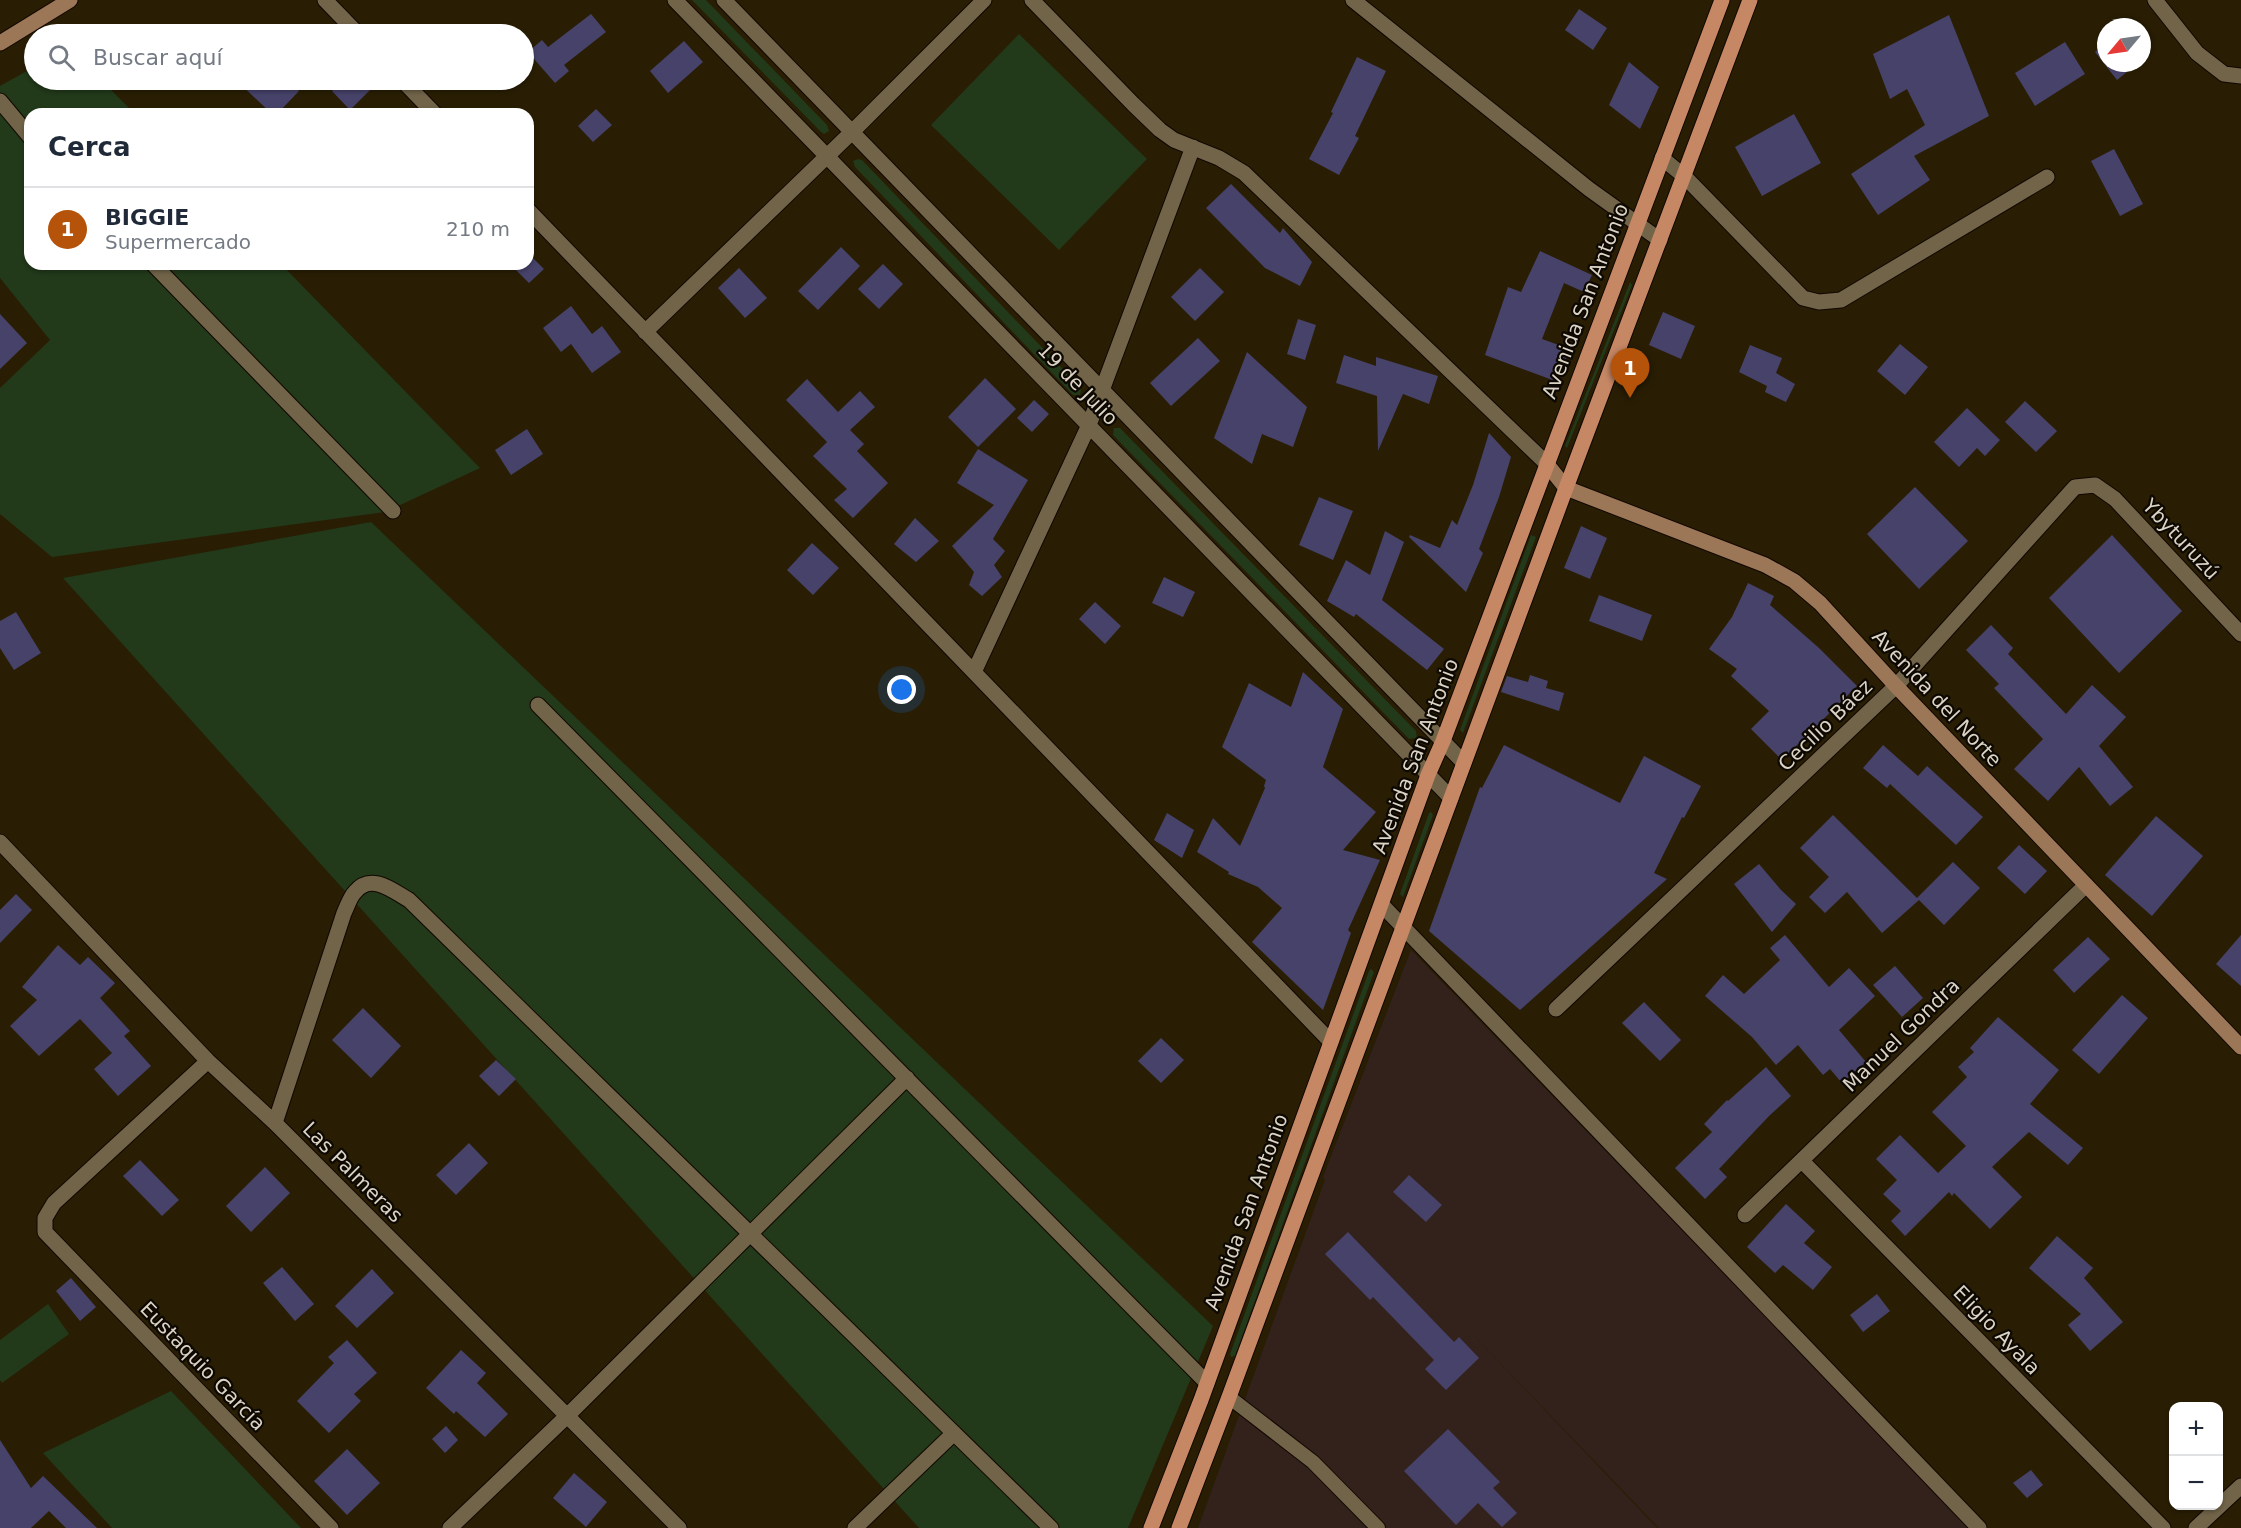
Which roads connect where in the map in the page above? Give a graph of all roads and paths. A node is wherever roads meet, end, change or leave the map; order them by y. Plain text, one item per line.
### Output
1 (70, 0) edge
2 (325, 0) edge
3 (675, 0) edge
4 (724, 0) edge
5 (984, 0) edge
6 (1032, 0) edge
7 (1353, 0) edge
8 (1722, 0) edge
9 (1750, 0) edge
10 (2155, 0) edge
11 (31, 24) edge
12 (348, 24) edge
13 (24, 28) edge
14 (0, 43) edge
15 (2241, 76) edge
16 (412, 90) edge
17 (0, 101) edge
18 (429, 108) edge
19 (24, 130) edge
20 (852, 132) junction
21 (1193, 147) junction
22 (827, 157) junction
23 (1662, 158) junction
24 (1685, 177) junction
25 (2048, 177) dead end
26 (534, 216) edge
27 (1636, 225) junction
28 (1660, 240) junction
29 (159, 270) edge
30 (645, 332) junction
31 (1102, 390) junction
32 (1089, 425) junction
33 (1546, 463) junction
34 (1566, 488) junction
35 (2115, 499) joint
36 (393, 511) dead end
37 (2241, 634) edge
38 (974, 672) junction
39 (1896, 686) junction
40 (538, 705) dead end
41 (1443, 741) junction
42 (1464, 763) junction
43 (1428, 775) junction
44 (1451, 798) junction
45 (0, 842) edge
46 (2086, 885) junction
47 (1382, 905) junction
48 (1404, 927) junction
49 (1556, 1009) dead end
50 (1331, 1042) junction
51 (2241, 1047) edge
52 (208, 1061) junction
53 (907, 1078) junction
54 (274, 1123) junction
55 (1802, 1161) junction
56 (1746, 1215) dead end
57 (750, 1234) junction
58 (1207, 1383) junction
59 (1229, 1397) junction
60 (566, 1417) junction
61 (954, 1433) junction
62 (2241, 1486) edge
63 (331, 1528) edge
64 (450, 1528) edge
65 (679, 1528) edge
66 (855, 1528) edge
67 (1051, 1528) edge
68 (1151, 1528) edge
69 (1179, 1528) edge
70 (1378, 1528) edge
71 (1979, 1528) edge
72 (2163, 1528) edge
73 (2196, 1528) edge

1 - 11 street
2 - 12 street
3 - 22 street, 19 de Julio
4 - 20 street, 19 de Julio
5 - 20 street
6 - 21 street
7 - 27 street
8 - 23 main road, Avenida San Antonio
9 - 24 main road
10 - 15 street
13 - 14 street
16 - 18 street
17 - 19 street
20 - 22 street
20 - 31 street, 19 de Julio
21 - 31 street
21 - 33 street
22 - 30 street
22 - 32 street, 19 de Julio
23 - 24 street
23 - 27 main road, Avenida San Antonio
24 - 25 street
24 - 28 main road
26 - 30 street
27 - 28 street
27 - 33 main road, Avenida San Antonio
28 - 34 main road
29 - 36 street
30 - 38 street
31 - 32 street
31 - 41 street, 19 de Julio
32 - 38 street
32 - 43 street, 19 de Julio
33 - 34 street
33 - 41 main road, Avenida San Antonio
34 - 39 street, Avenida del Norte
34 - 42 main road
35 - 37 street, Ybyturuzú
35 - 39 street, Cecilio Báez
38 - 50 street
39 - 46 street, Avenida del Norte
39 - 49 street, Cecilio Báez
40 - 53 street
41 - 42 street, 19 de Julio
41 - 43 main road, Avenida San Antonio
42 - 44 main road
43 - 44 street, 19 de Julio
43 - 47 main road, Avenida San Antonio
44 - 48 main road
45 - 52 street, Las Palmeras
46 - 51 street, Avenida del Norte
46 - 55 street, Manuel Gondra
47 - 48 street
47 - 50 main road, Avenida San Antonio
48 - 59 main road
48 - 71 street
50 - 58 main road, Avenida San Antonio
52 - 54 street, Las Palmeras
52 - 63 street, Eustaquio García
53 - 57 street
53 - 58 street
54 - 57 street
54 - 60 street, Las Palmeras
55 - 56 street, Manuel Gondra
55 - 72 street, Eligio Ayala
57 - 60 street
57 - 61 street
58 - 68 main road, Avenida San Antonio
59 - 69 main road
59 - 70 lane
60 - 64 street
60 - 65 street, Las Palmeras
61 - 66 street
61 - 67 street
62 - 73 street

